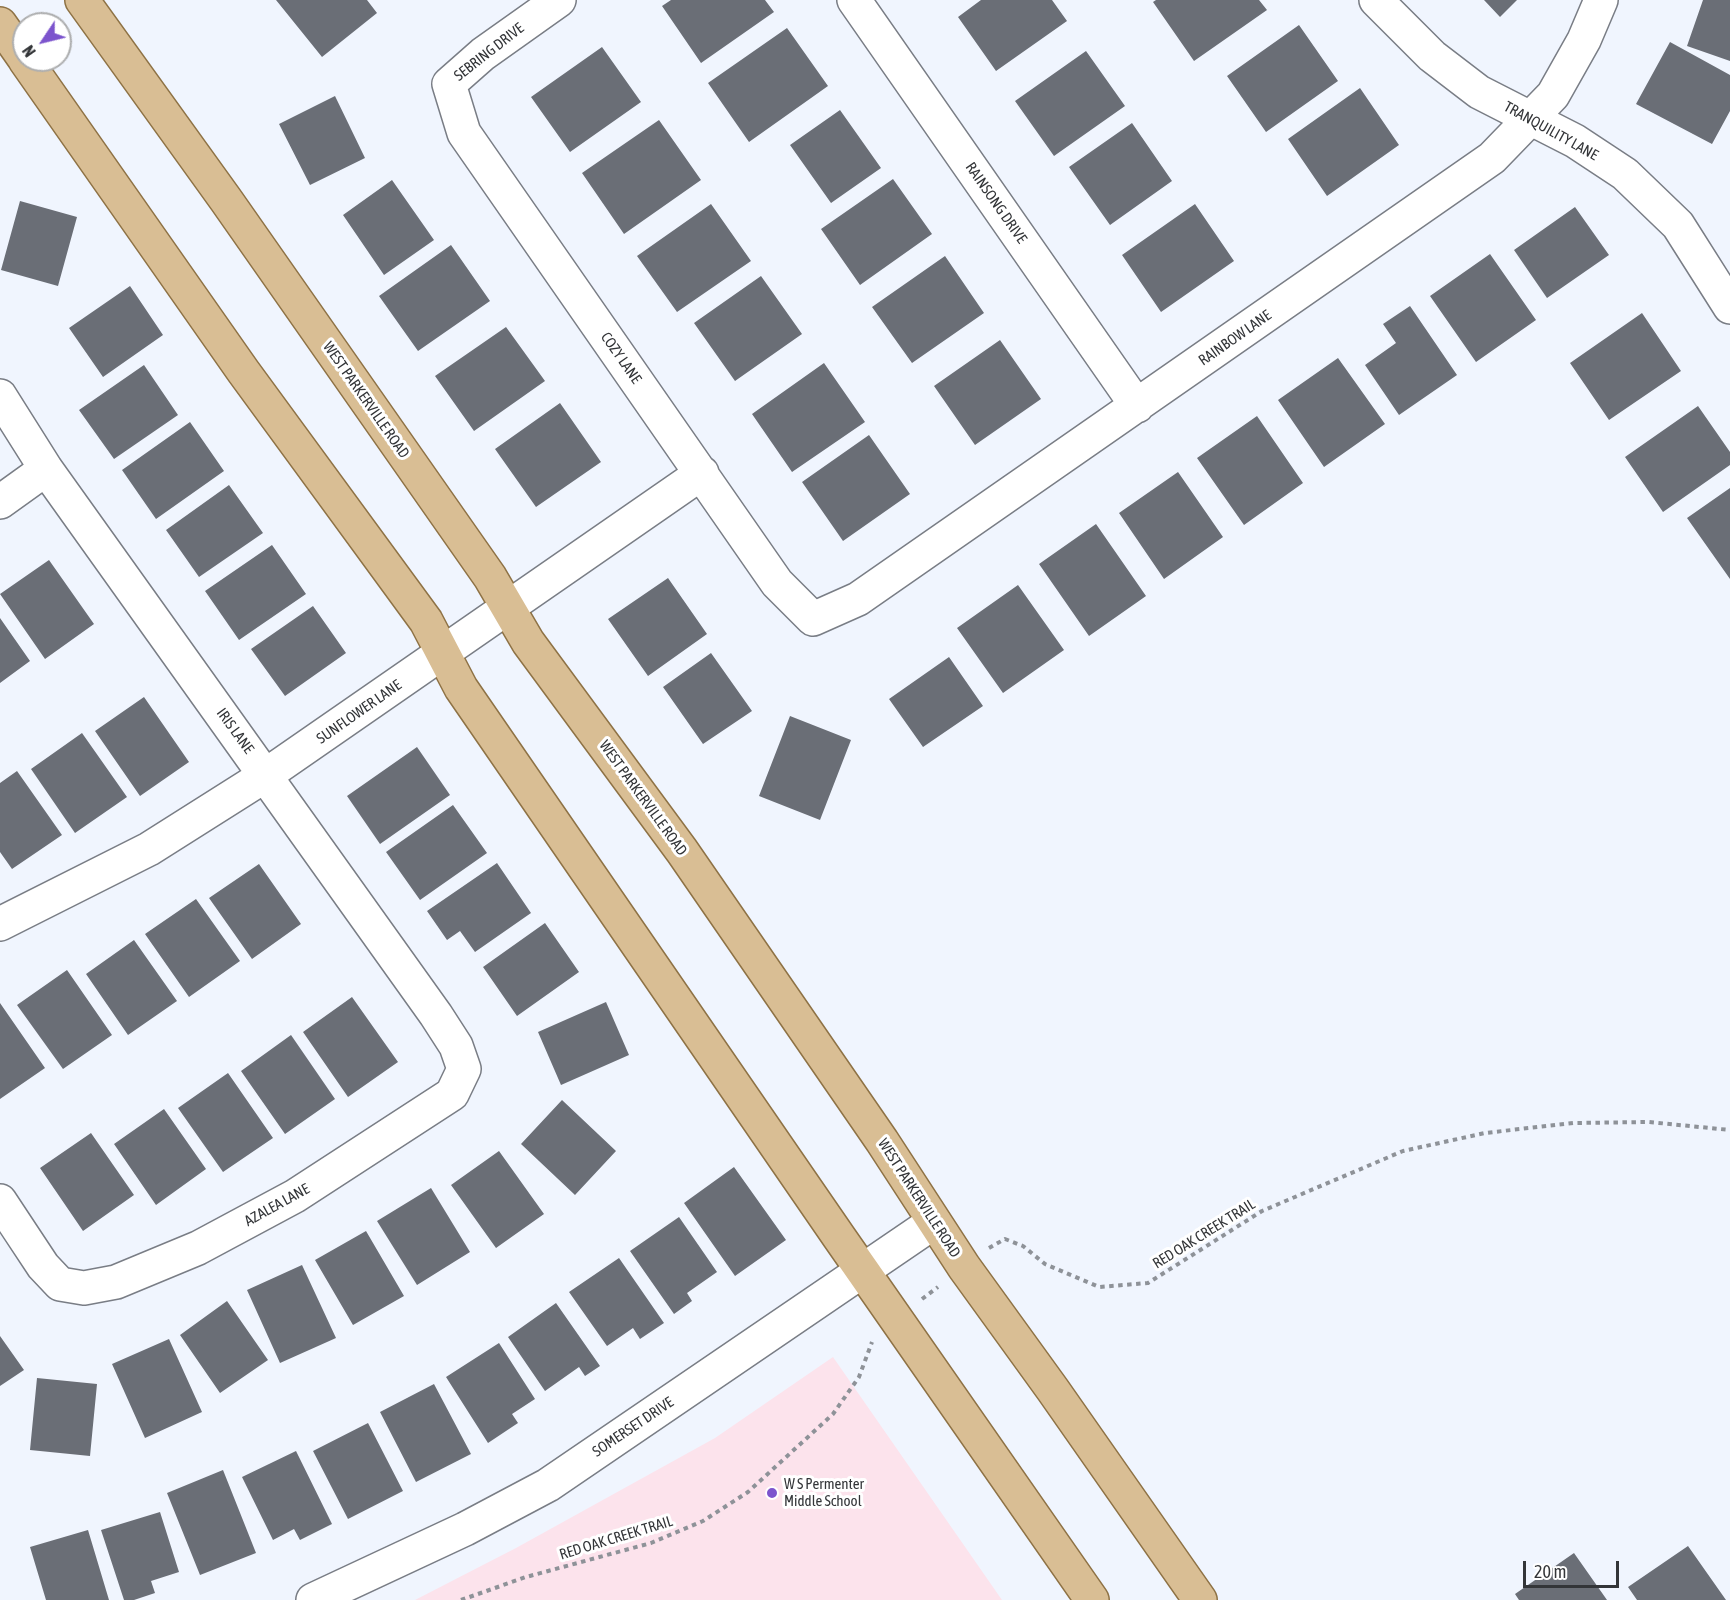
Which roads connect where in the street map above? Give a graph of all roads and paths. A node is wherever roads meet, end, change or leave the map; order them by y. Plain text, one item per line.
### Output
1 (82, 0) edge
2 (559, 0) edge
3 (854, 0) edge
4 (1376, 0) edge
5 (1601, 0) edge
6 (0, 24) edge
7 (12, 41) edge
8 (34, 72) edge
9 (449, 84) joint
10 (1529, 119) junction
11 (1730, 307) edge
12 (0, 396) edge
13 (1137, 406) junction
14 (46, 469) junction
15 (702, 473) junction
16 (0, 502) edge
17 (508, 609) junction
18 (813, 619) joint
19 (443, 654) junction
20 (266, 775) junction
21 (0, 924) edge
22 (464, 1069) joint
23 (1730, 1130) edge
24 (0, 1201) edge
25 (934, 1221) junction
26 (964, 1267) junction
27 (863, 1271) junction
28 (896, 1319) junction
29 (313, 1600) edge
30 (460, 1600) edge
31 (1092, 1600) edge
32 (1200, 1600) edge

1 - 17 main road, WEST PARKERVILLE ROAD
2 - 9 street, SEBRING DRIVE
3 - 13 street, RAINSONG DRIVE
4 - 10 street, TRANQUILITY LANE
5 - 10 street, RAINBOW LANE
6 - 7 main road
8 - 19 main road
9 - 15 street, COZY LANE
10 - 11 street, TRANQUILITY LANE
10 - 13 street, RAINBOW LANE
12 - 14 street, IRIS LANE
13 - 18 street, RAINBOW LANE
14 - 16 street
14 - 20 street, IRIS LANE
15 - 17 street, SUNFLOWER LANE
15 - 18 street, COZY LANE
17 - 19 street, SUNFLOWER LANE
17 - 25 main road, WEST PARKERVILLE ROAD
19 - 20 street, SUNFLOWER LANE
19 - 27 main road
20 - 21 street, SUNFLOWER LANE
20 - 22 street, IRIS LANE
22 - 24 street, AZALEA LANE
23 - 26 path, RED OAK CREEK TRAIL
25 - 26 main road, WEST PARKERVILLE ROAD
25 - 27 street, SOMERSET DRIVE
26 - 28 path, RED OAK CREEK TRAIL
26 - 32 main road, WEST PARKERVILLE ROAD
27 - 28 main road
27 - 29 street, SOMERSET DRIVE
28 - 30 path, RED OAK CREEK TRAIL
28 - 31 main road

